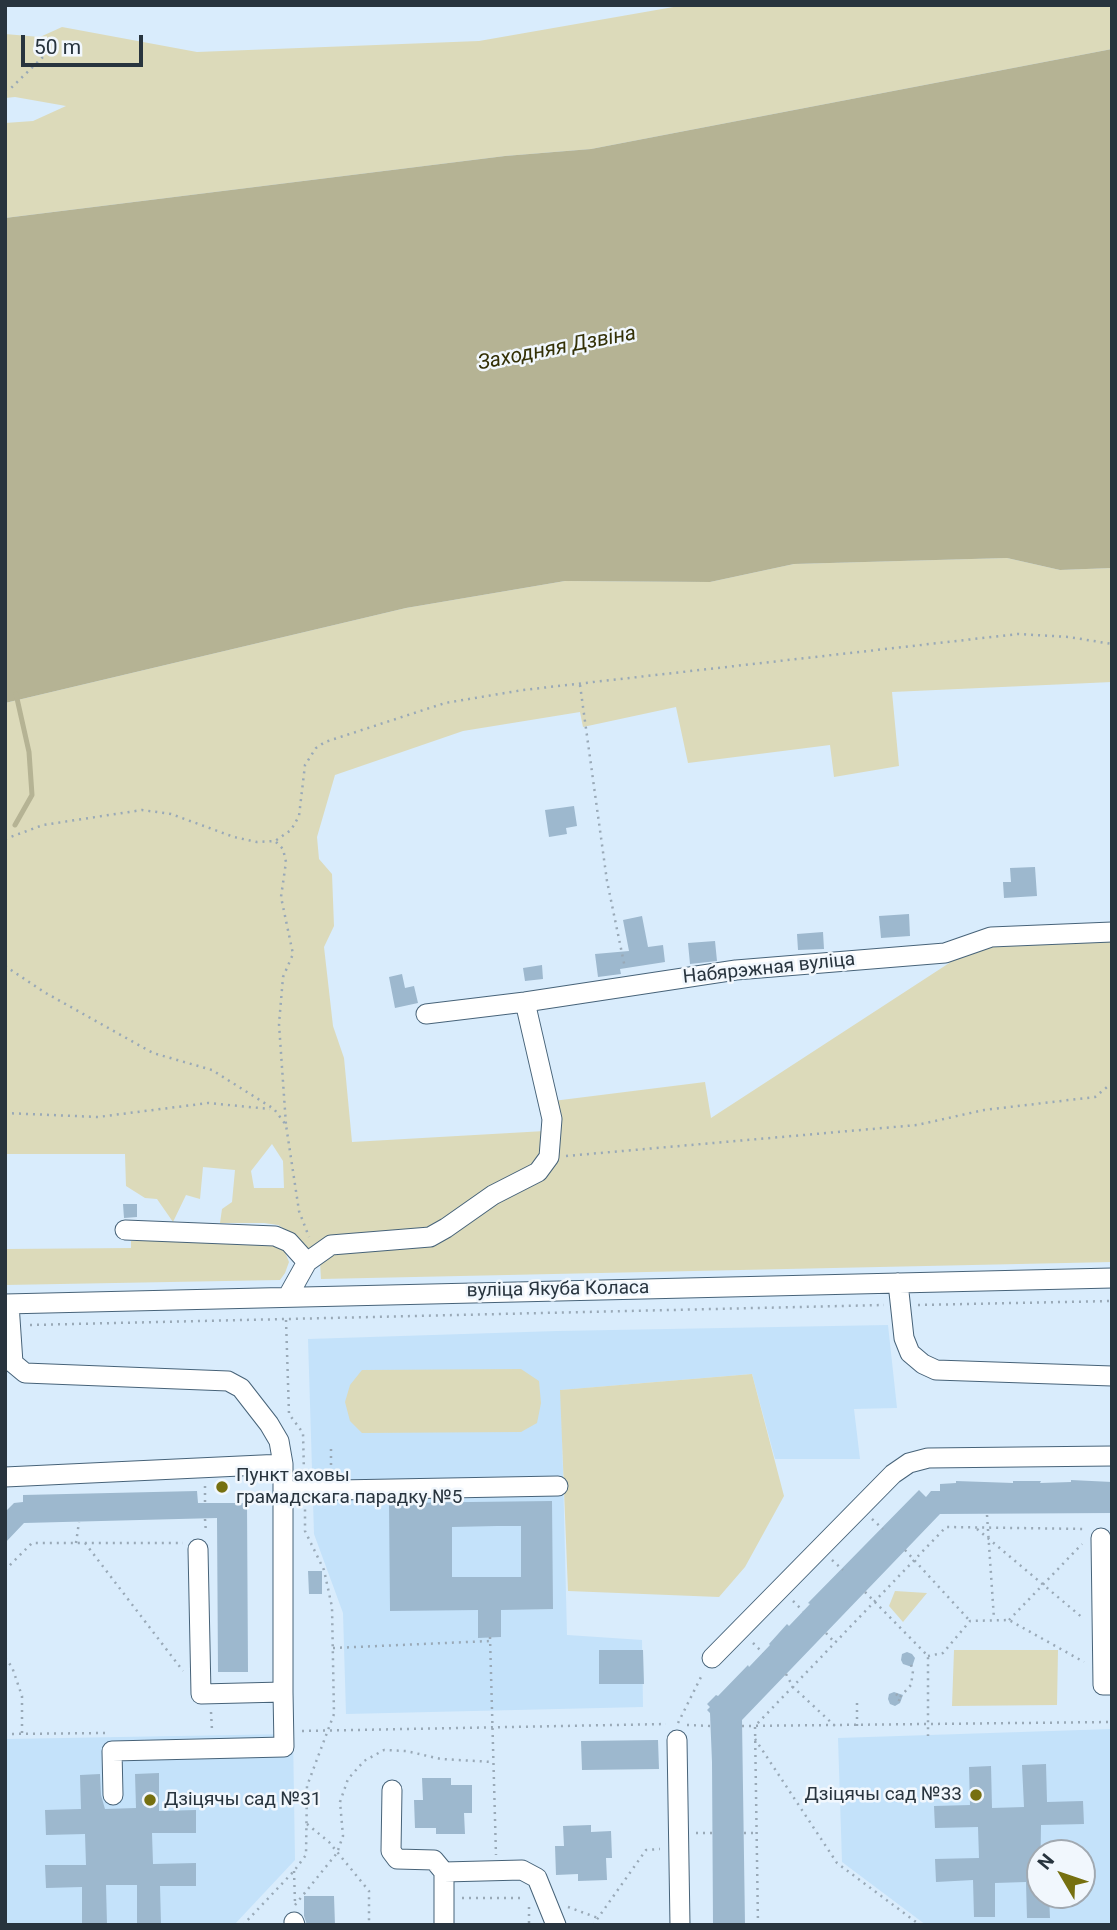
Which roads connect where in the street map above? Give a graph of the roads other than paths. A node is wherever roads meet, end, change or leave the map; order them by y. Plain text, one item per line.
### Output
1 (1112, 932) edge
2 (525, 1002) junction
3 (426, 1014) dead end
4 (125, 1230) dead end
5 (312, 1258) junction
6 (1112, 1278) edge
7 (898, 1283) junction
8 (288, 1296) junction
9 (7, 1304) edge
10 (1112, 1376) edge
11 (1112, 1456) edge
12 (283, 1464) junction
13 (5, 1477) edge
14 (558, 1486) dead end
15 (283, 1492) junction
16 (1095, 1535) road end
17 (193, 1546) road end
18 (712, 1658) road end
19 (1112, 1685) edge
20 (283, 1692) junction
21 (678, 1732) road end
22 (392, 1790) dead end
23 (113, 1796) dead end
24 (444, 1871) junction
25 (444, 1925) edge
26 (556, 1925) edge
27 (680, 1925) edge

1 - 2 street, Набярэжная вуліца
2 - 3 street, Набярэжная вуліца
2 - 5 street
4 - 5 street
5 - 8 street
6 - 7 street, вуліца Якуба Коласа
7 - 8 street, вуліца Якуба Коласа
7 - 10 street
8 - 9 street, вуліца Якуба Коласа
9 - 12 street
11 - 18 street
12 - 13 street
12 - 15 street
14 - 15 street
15 - 20 street
16 - 19 street
17 - 20 street
20 - 23 street
21 - 27 street
22 - 24 street
24 - 25 street
24 - 26 street

